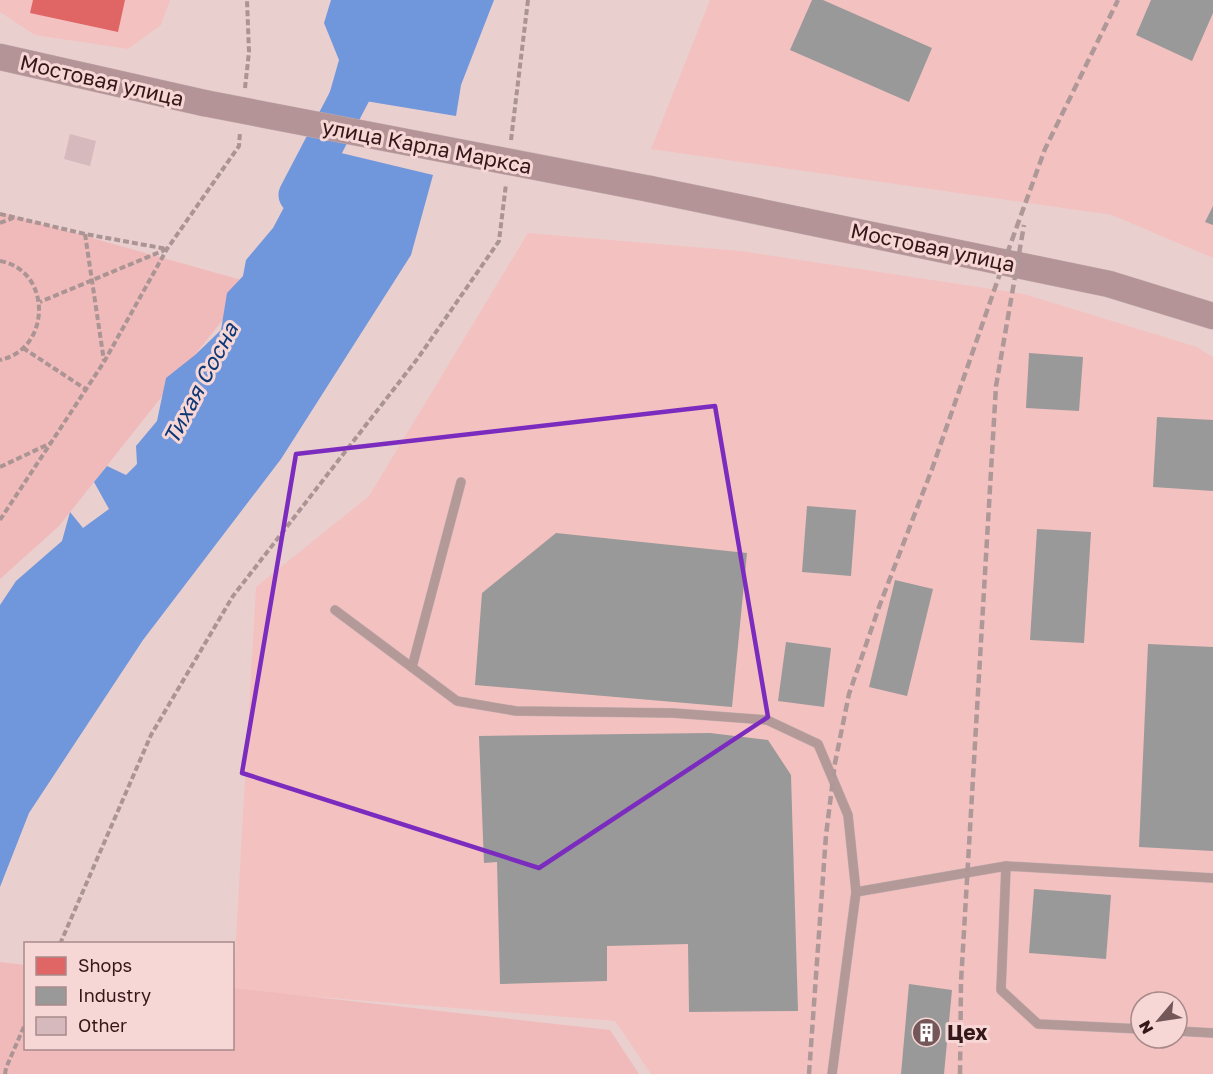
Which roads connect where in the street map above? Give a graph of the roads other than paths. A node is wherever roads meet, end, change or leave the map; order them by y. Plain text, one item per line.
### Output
1 (0, 57) edge
2 (204, 103) joint
3 (650, 189) joint
4 (1213, 316) edge
5 (461, 483) dead end
6 (335, 610) dead end
7 (412, 667) junction
8 (1006, 866) junction
9 (1213, 878) edge
10 (856, 892) junction
11 (1129, 1028) edge
12 (1189, 1032) edge
13 (1213, 1033) edge
14 (832, 1074) edge

1 - 2 main road, Мостовая улица
2 - 3 main road, улица Карла Маркса, bridge
3 - 4 main road, Мостовая улица
5 - 7 lane
6 - 7 lane
7 - 10 lane
8 - 9 lane
8 - 10 lane
8 - 11 lane
10 - 14 lane
12 - 13 lane

